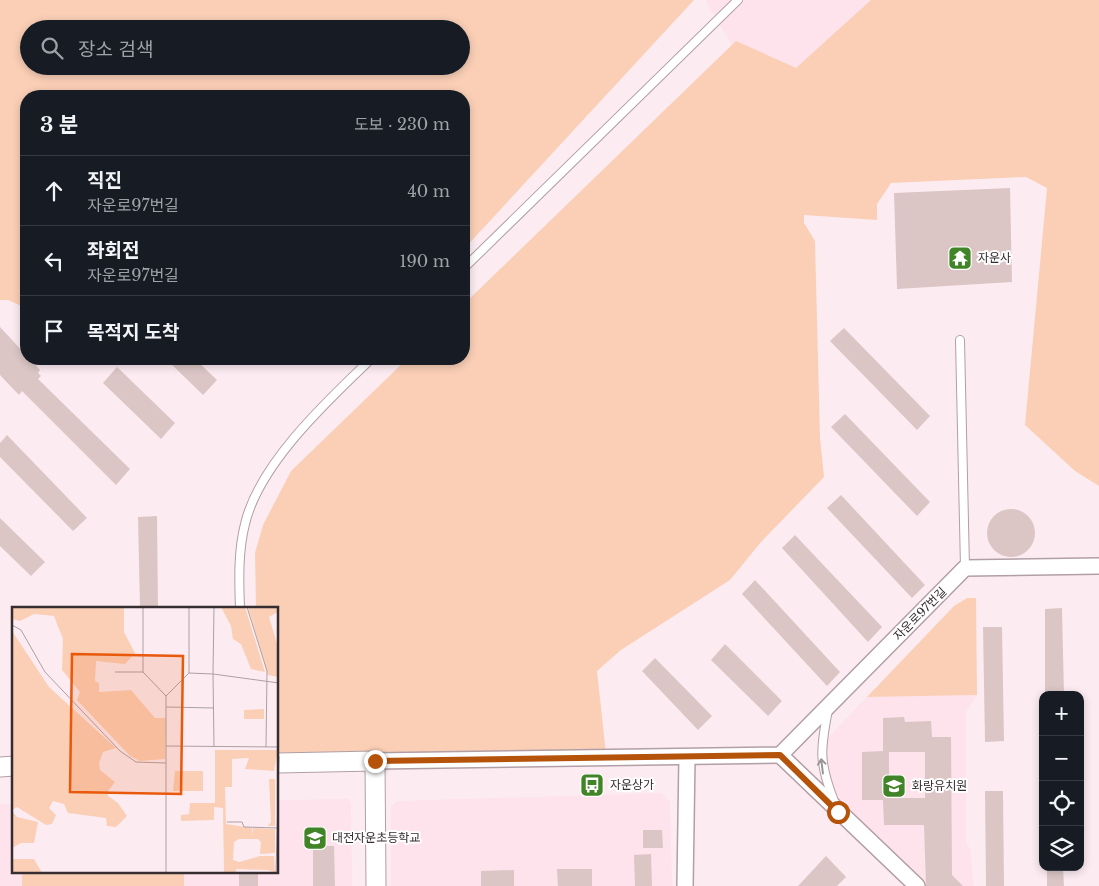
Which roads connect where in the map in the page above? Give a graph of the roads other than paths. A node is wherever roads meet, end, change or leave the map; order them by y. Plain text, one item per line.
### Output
1 (738, 0) edge
2 (470, 262) edge
3 (960, 340) dead end
4 (365, 365) edge
5 (1099, 566) edge
6 (965, 568) junction
7 (240, 607) edge
8 (829, 706) junction
9 (780, 755) junction
10 (687, 756) junction
11 (375, 761) junction
12 (279, 763) edge
13 (838, 812) junction
14 (376, 886) edge
15 (685, 886) edge
16 (917, 886) edge

1 - 2 lane
3 - 6 lane
4 - 7 lane
5 - 6 street
6 - 8 street, 자운로97번길
8 - 9 street, 자운로97번길
13 -> 8 lane
9 - 10 street
9 - 13 street
10 - 11 street
10 - 15 street
11 - 12 street
11 - 14 street
13 - 16 street

